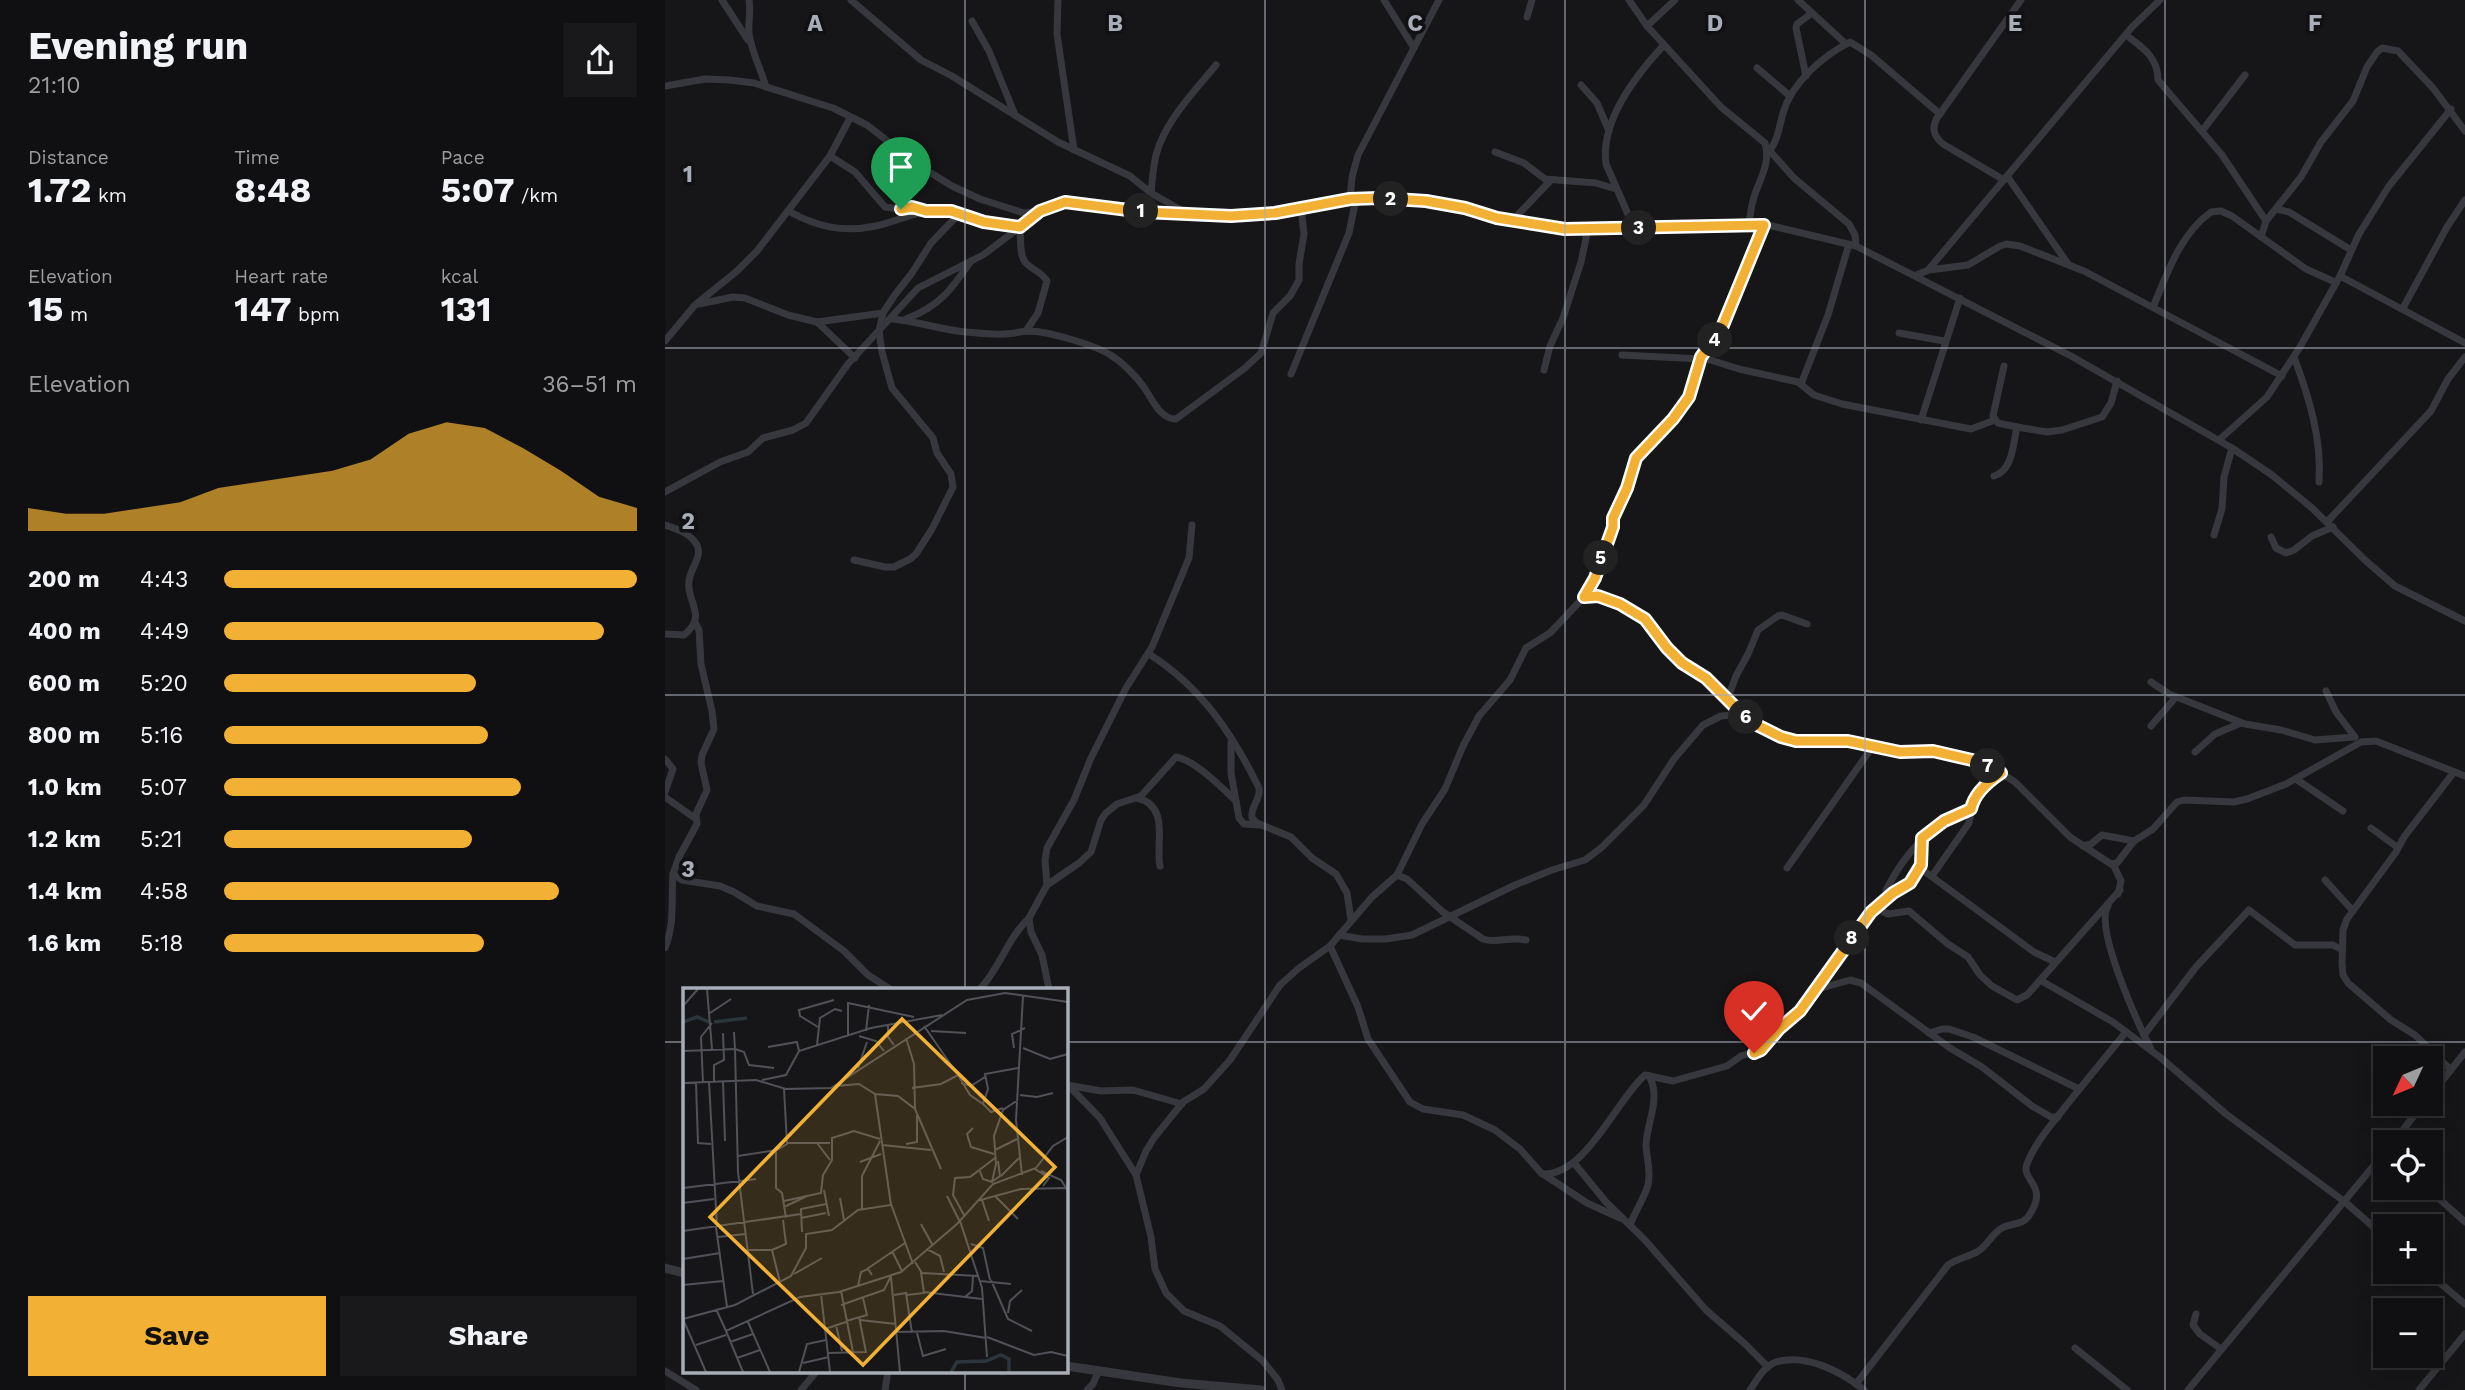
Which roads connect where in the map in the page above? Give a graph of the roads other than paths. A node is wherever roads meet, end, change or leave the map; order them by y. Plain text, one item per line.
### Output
1 (722, 0) edge
2 (750, 0) edge
3 (851, 0) edge
4 (1058, 0) edge
5 (1384, 0) edge
6 (1439, 0) edge
7 (1532, 0) edge
8 (1629, 0) edge
9 (1675, 0) edge
10 (1798, 0) edge
11 (2021, 0) edge
12 (2159, 0) edge
13 (1812, 13) junction
14 (1527, 16) dead end
15 (972, 21) dead end
16 (1647, 26) junction
17 (2126, 35) junction
18 (1846, 44) junction
19 (751, 45) junction
20 (1664, 46) junction
21 (1414, 48) junction
22 (1216, 65) dead end
23 (1757, 68) dead end
24 (2245, 75) dead end
25 (1806, 76) junction
26 (1581, 85) dead end
27 (665, 86) edge
28 (766, 87) junction
29 (1790, 96) junction
30 (2451, 109) junction
31 (1940, 114) junction
32 (1015, 116) junction
33 (850, 118) junction
34 (1609, 131) junction
35 (2202, 131) junction
36 (2465, 131) edge
37 (1074, 150) junction
38 (1495, 152) dead end
39 (1769, 152) junction
40 (830, 156) junction
41 (2006, 178) junction
42 (1551, 180) junction
43 (1616, 188) junction
44 (1151, 193) junction
45 (1353, 199) junction
46 (2465, 200) edge
47 (1301, 208) junction
48 (2276, 209) junction
49 (788, 211) junction
50 (926, 211) junction
51 (1040, 211) junction
52 (960, 215) junction
53 (1189, 215) junction
54 (1511, 221) junction
55 (2266, 221) junction
56 (1749, 225) junction
57 (1764, 225) junction
58 (1020, 227) junction
59 (1634, 228) junction
60 (1588, 229) junction
61 (2261, 237) junction
62 (1852, 245) junction
63 (2351, 250) junction
64 (972, 260) junction
65 (2069, 265) junction
66 (1929, 270) junction
67 (1916, 275) junction
68 (2338, 279) junction
69 (1959, 298) junction
70 (695, 305) junction
71 (2153, 307) junction
72 (2403, 308) junction
73 (883, 313) junction
74 (892, 319) junction
75 (904, 320) junction
76 (817, 322) junction
77 (879, 331) junction
78 (1026, 331) junction
79 (1899, 333) dead end
80 (665, 341) edge
81 (1944, 341) junction
82 (2465, 343) edge
83 (1622, 355) dead end
84 (2294, 357) junction
85 (2465, 357) edge
86 (855, 358) junction
87 (1701, 358) junction
88 (2004, 366) dead end
89 (1544, 370) dead end
90 (1291, 374) dead end
91 (2283, 376) junction
92 (2117, 381) junction
93 (1801, 384) junction
94 (1921, 419) junction
95 (1995, 420) junction
96 (2017, 427) junction
97 (2219, 440) junction
98 (2232, 448) junction
99 (1994, 476) dead end
100 (2319, 482) dead end
101 (665, 492) edge
102 (2330, 524) junction
103 (665, 525) edge
104 (1192, 525) dead end
105 (2214, 535) dead end
106 (2271, 537) dead end
107 (854, 559) dead end
108 (1584, 597) junction
109 (2465, 621) edge
110 (696, 624) junction
111 (1807, 624) dead end
112 (665, 634) edge
113 (1149, 654) junction
114 (2151, 682) dead end
115 (2326, 691) dead end
116 (2176, 697) junction
117 (1727, 700) junction
118 (1742, 714) junction
119 (2242, 723) junction
120 (2151, 726) dead end
121 (2354, 737) junction
122 (1231, 738) junction
123 (2361, 742) junction
124 (1873, 746) junction
125 (2195, 752) dead end
126 (665, 760) edge
127 (2454, 772) junction
128 (2001, 773) junction
129 (2465, 776) edge
130 (2296, 779) junction
131 (665, 795) edge
132 (1137, 798) junction
133 (1236, 801) junction
134 (1971, 809) junction
135 (2343, 811) dead end
136 (696, 819) junction
137 (1264, 824) junction
138 (2371, 828) dead end
139 (1922, 838) junction
140 (2134, 841) junction
141 (2082, 846) junction
142 (2397, 847) junction
143 (2113, 864) junction
144 (1160, 866) dead end
145 (1787, 868) dead end
146 (1920, 868) junction
147 (673, 874) junction
148 (1398, 875) junction
149 (1932, 876) junction
150 (2325, 880) dead end
151 (1047, 885) junction
152 (1886, 890) dead end
153 (2120, 890) junction
154 (1876, 908) junction
155 (2353, 911) junction
156 (1451, 917) junction
157 (1029, 918) junction
158 (1351, 920) junction
159 (1339, 935) junction
160 (1526, 940) dead end
161 (1330, 946) junction
162 (665, 948) edge
163 (2342, 950) junction
164 (2055, 962) junction
165 (2040, 980) junction
166 (888, 988) edge
167 (981, 988) edge
168 (1049, 988) edge
169 (1814, 992) junction
170 (2126, 1032) junction
171 (1929, 1033) junction
172 (2144, 1035) junction
173 (2153, 1052) junction
174 (2465, 1052) edge
175 (2451, 1070) junction
176 (1649, 1076) junction
177 (2443, 1080) edge
178 (1067, 1085) edge
179 (2079, 1089) junction
180 (1182, 1104) junction
181 (2414, 1116) edge
182 (2058, 1117) junction
183 (2403, 1130) edge
184 (1574, 1163) junction
185 (2373, 1167) edge
186 (1542, 1174) junction
187 (1136, 1175) junction
188 (2440, 1200) edge
189 (2345, 1202) junction
190 (1627, 1222) junction
191 (2465, 1222) edge
192 (2373, 1226) edge
193 (665, 1268) edge
194 (683, 1273) edge
195 (2441, 1284) edge
196 (2465, 1304) edge
197 (2196, 1314) dead end
198 (2465, 1334) edge
199 (2075, 1348) dead end
200 (2221, 1349) junction
201 (1067, 1366) edge
202 (1768, 1367) junction
203 (665, 1371) edge
204 (816, 1372) edge
205 (888, 1372) edge
206 (1098, 1372) junction
207 (1856, 1384) junction
208 (696, 1390) edge
209 (801, 1390) edge
210 (885, 1390) edge
211 (1087, 1390) edge
212 (1261, 1390) edge
213 (1282, 1390) edge
214 (1750, 1390) edge
215 (1864, 1390) edge
216 (2127, 1390) edge
217 (2187, 1390) edge
218 (2419, 1390) edge

1 - 19 street
2 - 19 street
3 - 32 street
4 - 37 street
5 - 21 street
6 - 21 street
7 - 14 street
8 - 16 street
9 - 16 street
10 - 13 street
11 - 31 street
12 - 17 street
13 - 18 street
13 - 25 street
15 - 32 street
16 - 20 street
17 - 35 street
17 - 41 street
18 - 25 street
18 - 31 street
19 - 28 street
20 - 34 street
20 - 39 street
21 - 45 street
22 - 44 street
23 - 29 street
24 - 35 street
25 - 29 street
26 - 34 street
27 - 28 street
28 - 33 street
29 - 39 street
30 - 36 street
30 - 48 street
30 - 63 street
31 - 41 street
32 - 37 street
33 - 40 street
33 - 51 street
34 - 43 street
35 - 55 street
37 - 44 street
38 - 42 street
39 - 56 street
39 - 62 street
40 - 49 street
40 - 50 street
41 - 65 street
41 - 66 street
42 - 43 street
42 - 54 street
43 - 59 street
44 - 53 street
45 - 47 street
45 - 54 street
45 - 90 street
46 - 72 street
47 - 53 street
47 - 78 street
48 - 55 street
48 - 63 street
49 - 50 street
49 - 70 street
50 - 52 street
51 - 53 street
51 - 58 street
52 - 58 street
52 - 73 street
54 - 60 street
55 - 61 street
56 - 57 street
56 - 59 street
57 - 62 street
57 - 87 street
58 - 64 street
58 - 78 street
59 - 60 street
60 - 89 street
61 - 68 street
61 - 71 street
62 - 67 street
62 - 93 street
63 - 68 street
64 - 74 street
64 - 75 street
65 - 66 street
65 - 71 street
66 - 67 street
67 - 69 street
68 - 72 street
68 - 84 street
69 - 81 street
69 - 92 street
70 - 76 street
70 - 80 street
71 - 91 street
72 - 82 street
73 - 76 street
73 - 77 street
74 - 75 street
74 - 77 street
75 - 78 street
76 - 86 street
77 - 86 street
77 - 107 street
79 - 81 street
81 - 94 street
83 - 87 street
84 - 91 street
84 - 100 street
85 - 102 street
86 - 101 street
87 - 93 street
87 - 108 street
88 - 95 street
91 - 97 street
92 - 96 street
92 - 97 street
93 - 94 street
94 - 95 street
95 - 96 street
96 - 99 street
97 - 98 street
98 - 102 street
98 - 105 street
102 - 106 street
102 - 109 street
103 - 110 street
104 - 113 street
108 - 117 street
108 - 148 street
110 - 112 street
110 - 136 street
111 - 117 street
113 - 122 street
113 - 151 street
114 - 116 street
115 - 121 street
116 - 119 street
116 - 120 street
117 - 118 street
118 - 124 street
118 - 156 street
119 - 121 street
119 - 125 street
121 - 123 street
122 - 133 street
122 - 137 street
123 - 127 street
123 - 130 street
124 - 128 street
124 - 145 street
126 - 131 street
127 - 129 street
127 - 142 street
128 - 134 street
128 - 141 street
130 - 135 street
130 - 140 street
131 - 136 street
132 - 133 street
132 - 144 street
132 - 151 street
133 - 137 street
134 - 139 street
134 - 149 street
136 - 147 street
137 - 158 street
138 - 142 street
139 - 146 street
139 - 152 street
140 - 141 street
140 - 143 street
141 - 143 street
142 - 155 street
143 - 153 street
146 - 149 street
146 - 154 street
147 - 162 street
147 - 166 street
148 - 156 street
148 - 158 street
149 - 164 street
150 - 155 street
151 - 157 street
153 - 164 street
153 - 172 street
154 - 165 street
154 - 169 street
155 - 163 street
156 - 159 street
156 - 160 street
157 - 167 street
157 - 168 street
158 - 159 street
159 - 161 street
161 - 180 street
161 - 186 street
163 - 172 street
163 - 175 street
164 - 165 street
165 - 170 street
169 - 171 street
169 - 176 street
170 - 173 street
170 - 179 street
171 - 179 street
171 - 182 street
172 - 173 street
173 - 189 street
174 - 175 street
175 - 177 street
176 - 184 street
176 - 190 street
178 - 180 street
178 - 187 street
179 - 182 street
180 - 187 street
181 - 183 street
182 - 207 street
184 - 186 street
184 - 190 street
185 - 189 street
186 - 190 street
187 - 213 street
188 - 191 street
189 - 192 street
189 - 200 street
190 - 202 street
193 - 194 street
195 - 196 street
197 - 200 street
198 - 218 street
199 - 216 street
200 - 217 street
201 - 206 street
202 - 207 street
202 - 214 street
203 - 208 street
204 - 209 street
205 - 210 street
206 - 211 street
206 - 212 street
207 - 215 street

